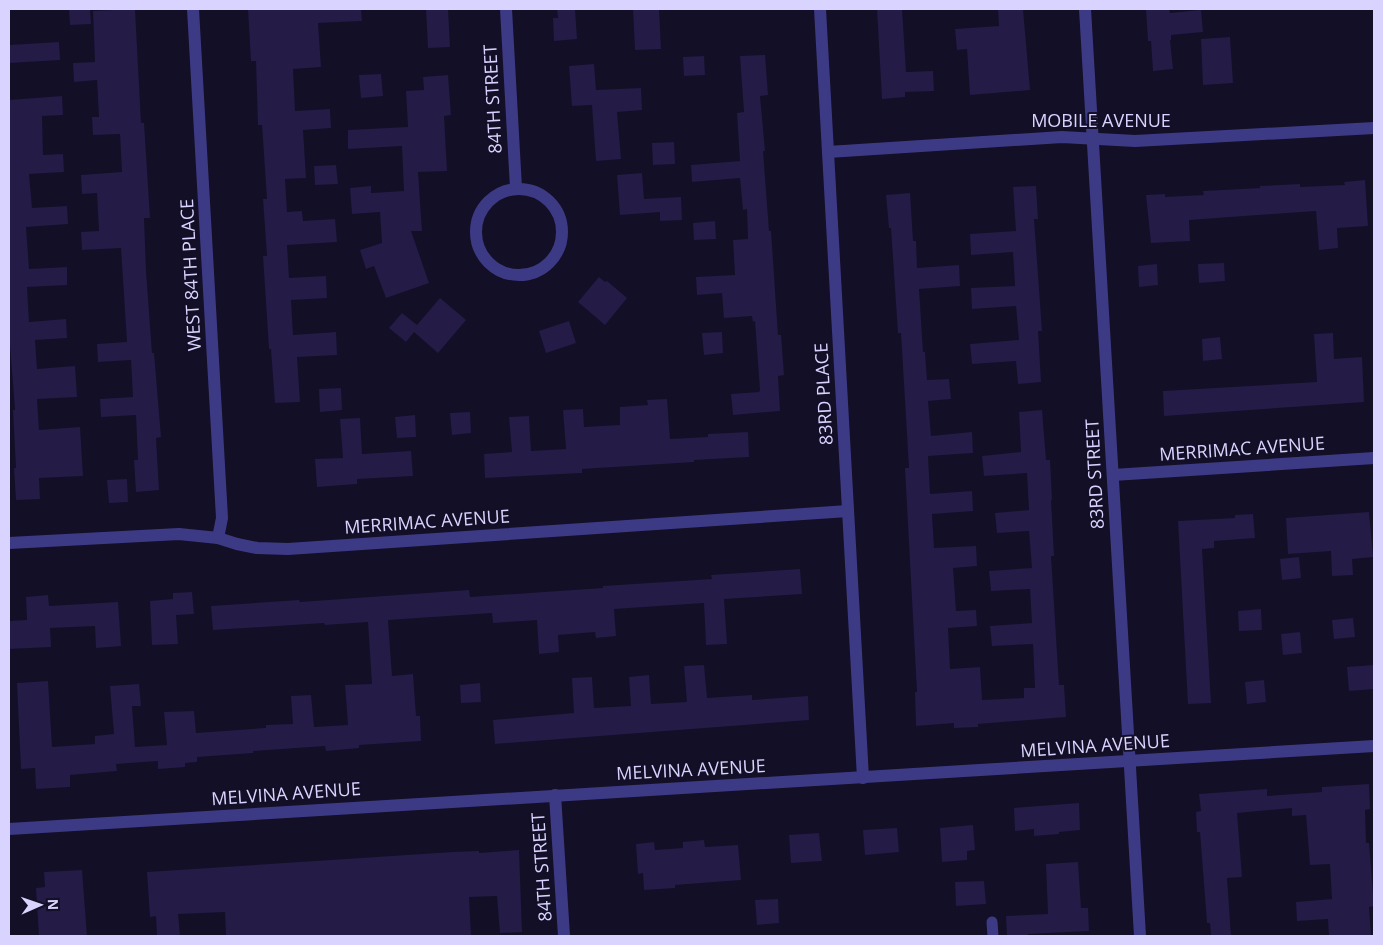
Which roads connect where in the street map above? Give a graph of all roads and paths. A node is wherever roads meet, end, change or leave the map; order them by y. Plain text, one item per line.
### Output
1 (193, 9) edge
2 (506, 9) edge
3 (820, 9) edge
4 (1085, 9) edge
5 (1374, 128) edge
6 (1093, 139) junction
7 (828, 152) junction
8 (516, 188) junction
9 (1374, 458) edge
10 (1112, 475) junction
11 (848, 511) junction
12 (218, 538) junction
13 (9, 543) edge
14 (1374, 746) edge
15 (1129, 762) junction
16 (863, 778) junction
17 (555, 795) junction
18 (9, 829) edge
19 (992, 922) dead end
20 (564, 936) edge
21 (993, 936) edge
22 (1140, 936) edge

1 - 12 street, WEST 84TH PLACE
2 - 8 street, 84TH STREET
3 - 7 street, 83RD PLACE
4 - 6 street, 83RD STREET
5 - 6 street, MOBILE AVENUE
6 - 7 street, MOBILE AVENUE
6 - 10 street, 83RD STREET
7 - 11 street, 83RD PLACE
8 - 8 street
9 - 10 street, MERRIMAC AVENUE
10 - 15 street, 83RD STREET
11 - 12 street, MERRIMAC AVENUE
11 - 16 street, 83RD PLACE
12 - 13 street, MERRIMAC AVENUE
14 - 15 street, MELVINA AVENUE
15 - 16 street, MELVINA AVENUE
15 - 22 street, 83RD STREET
16 - 17 street, MELVINA AVENUE
17 - 18 street, MELVINA AVENUE
17 - 20 street, 84TH STREET
19 - 21 lane

